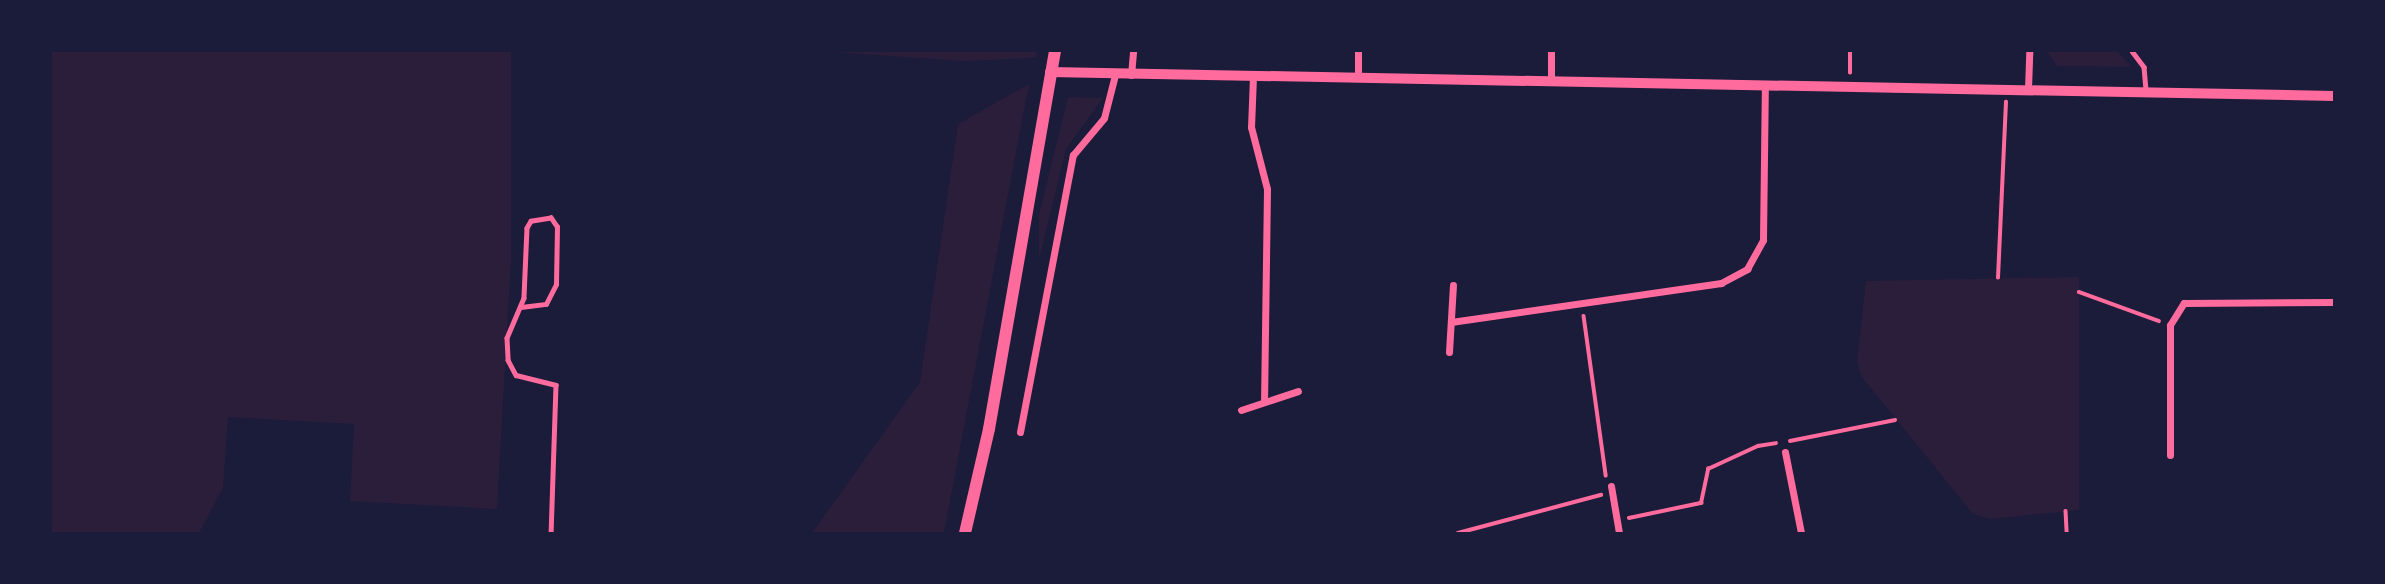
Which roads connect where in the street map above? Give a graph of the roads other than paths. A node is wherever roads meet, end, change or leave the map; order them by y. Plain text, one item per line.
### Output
1 (1055, 51) edge
2 (1133, 51) edge
3 (1358, 51) edge
4 (1551, 51) edge
5 (2029, 51) edge
6 (2132, 51) edge
7 (1050, 72) junction
8 (1115, 75) junction
9 (1131, 75) junction
10 (1253, 76) junction
11 (1357, 77) junction
12 (1551, 82) junction
13 (1765, 86) junction
14 (2028, 89) junction
15 (2146, 89) junction
16 (2334, 96) edge
17 (1453, 285) dead end
18 (2334, 302) edge
19 (521, 307) junction
20 (1451, 322) junction
21 (1450, 352) dead end
22 (1298, 391) dead end
23 (1264, 402) junction
24 (1241, 410) dead end
25 (1020, 432) dead end
26 (1785, 452) dead end
27 (2170, 455) dead end
28 (1611, 486) road end
29 (551, 533) edge
30 (965, 533) edge
31 (1619, 533) edge
32 (1801, 533) edge

1 - 7 main road
2 - 9 street
3 - 11 street
4 - 12 street
5 - 14 street
6 - 15 lane
7 - 8 street
7 - 30 main road
8 - 9 street
8 - 25 street
9 - 10 street
10 - 11 street
10 - 23 street
11 - 12 street
12 - 13 street
13 - 14 street
13 - 20 street
14 - 15 street
15 - 16 street
17 - 20 street
18 - 27 street
19 - 19 lane
19 - 29 lane
20 - 21 street
22 - 23 street
23 - 24 street
26 - 32 street
28 - 31 street

